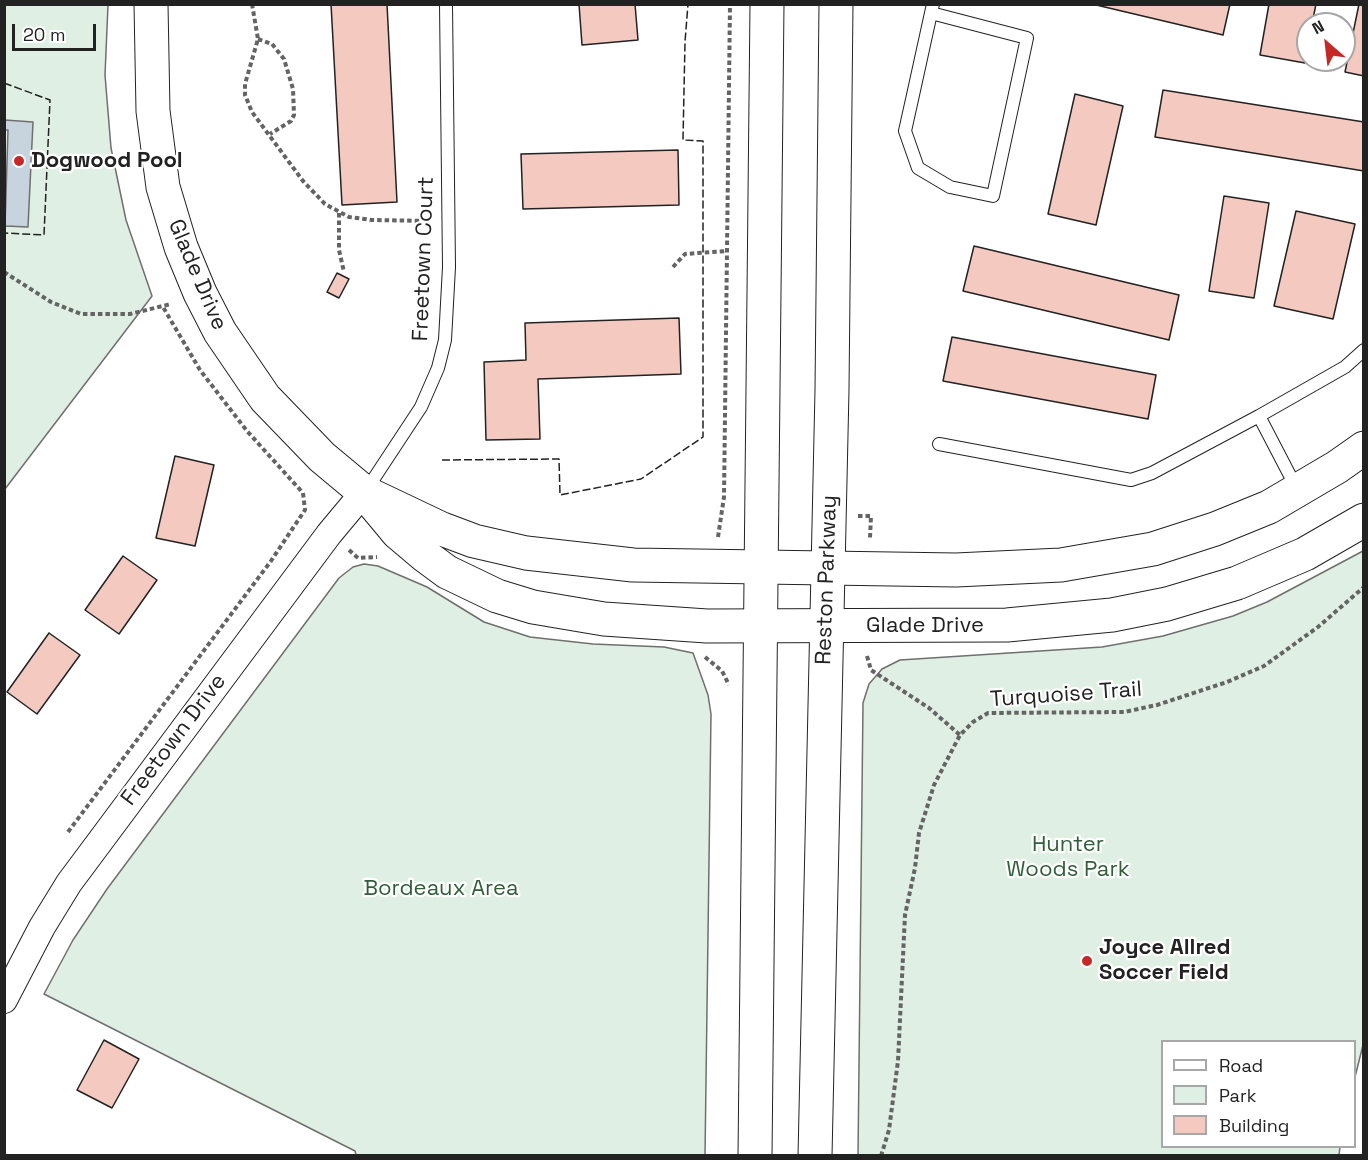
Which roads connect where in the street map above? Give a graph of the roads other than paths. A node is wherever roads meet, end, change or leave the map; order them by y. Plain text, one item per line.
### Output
1 (151, 4) edge
2 (446, 4) edge
3 (767, 4) edge
4 (836, 4) edge
5 (932, 9) edge
6 (1364, 350) edge
7 (1259, 416) junction
8 (939, 444) dead end
9 (1364, 448) edge
10 (1298, 491) junction
11 (364, 492) junction
12 (1364, 520) edge
13 (763, 568) junction
14 (827, 569) junction
15 (761, 626) junction
16 (826, 626) junction
17 (4, 1000) edge
18 (755, 1155) edge
19 (815, 1155) edge

1 - 11 street, Glade Drive
2 - 11 lane, Freetown Court
3 - 13 street
4 - 14 street, Reston Parkway
5 - 5 lane
6 - 7 lane
7 - 8 lane
7 - 10 lane
9 - 10 street, Glade Drive
10 - 14 street, Glade Drive
11 - 13 street, Glade Drive
11 - 15 street, Glade Drive
11 - 17 street, Freetown Drive
12 - 16 street, Glade Drive
13 - 14 street, Glade Drive
13 - 15 street
14 - 16 street, Reston Parkway
15 - 16 street, Glade Drive
15 - 18 street
16 - 19 street, Reston Parkway

